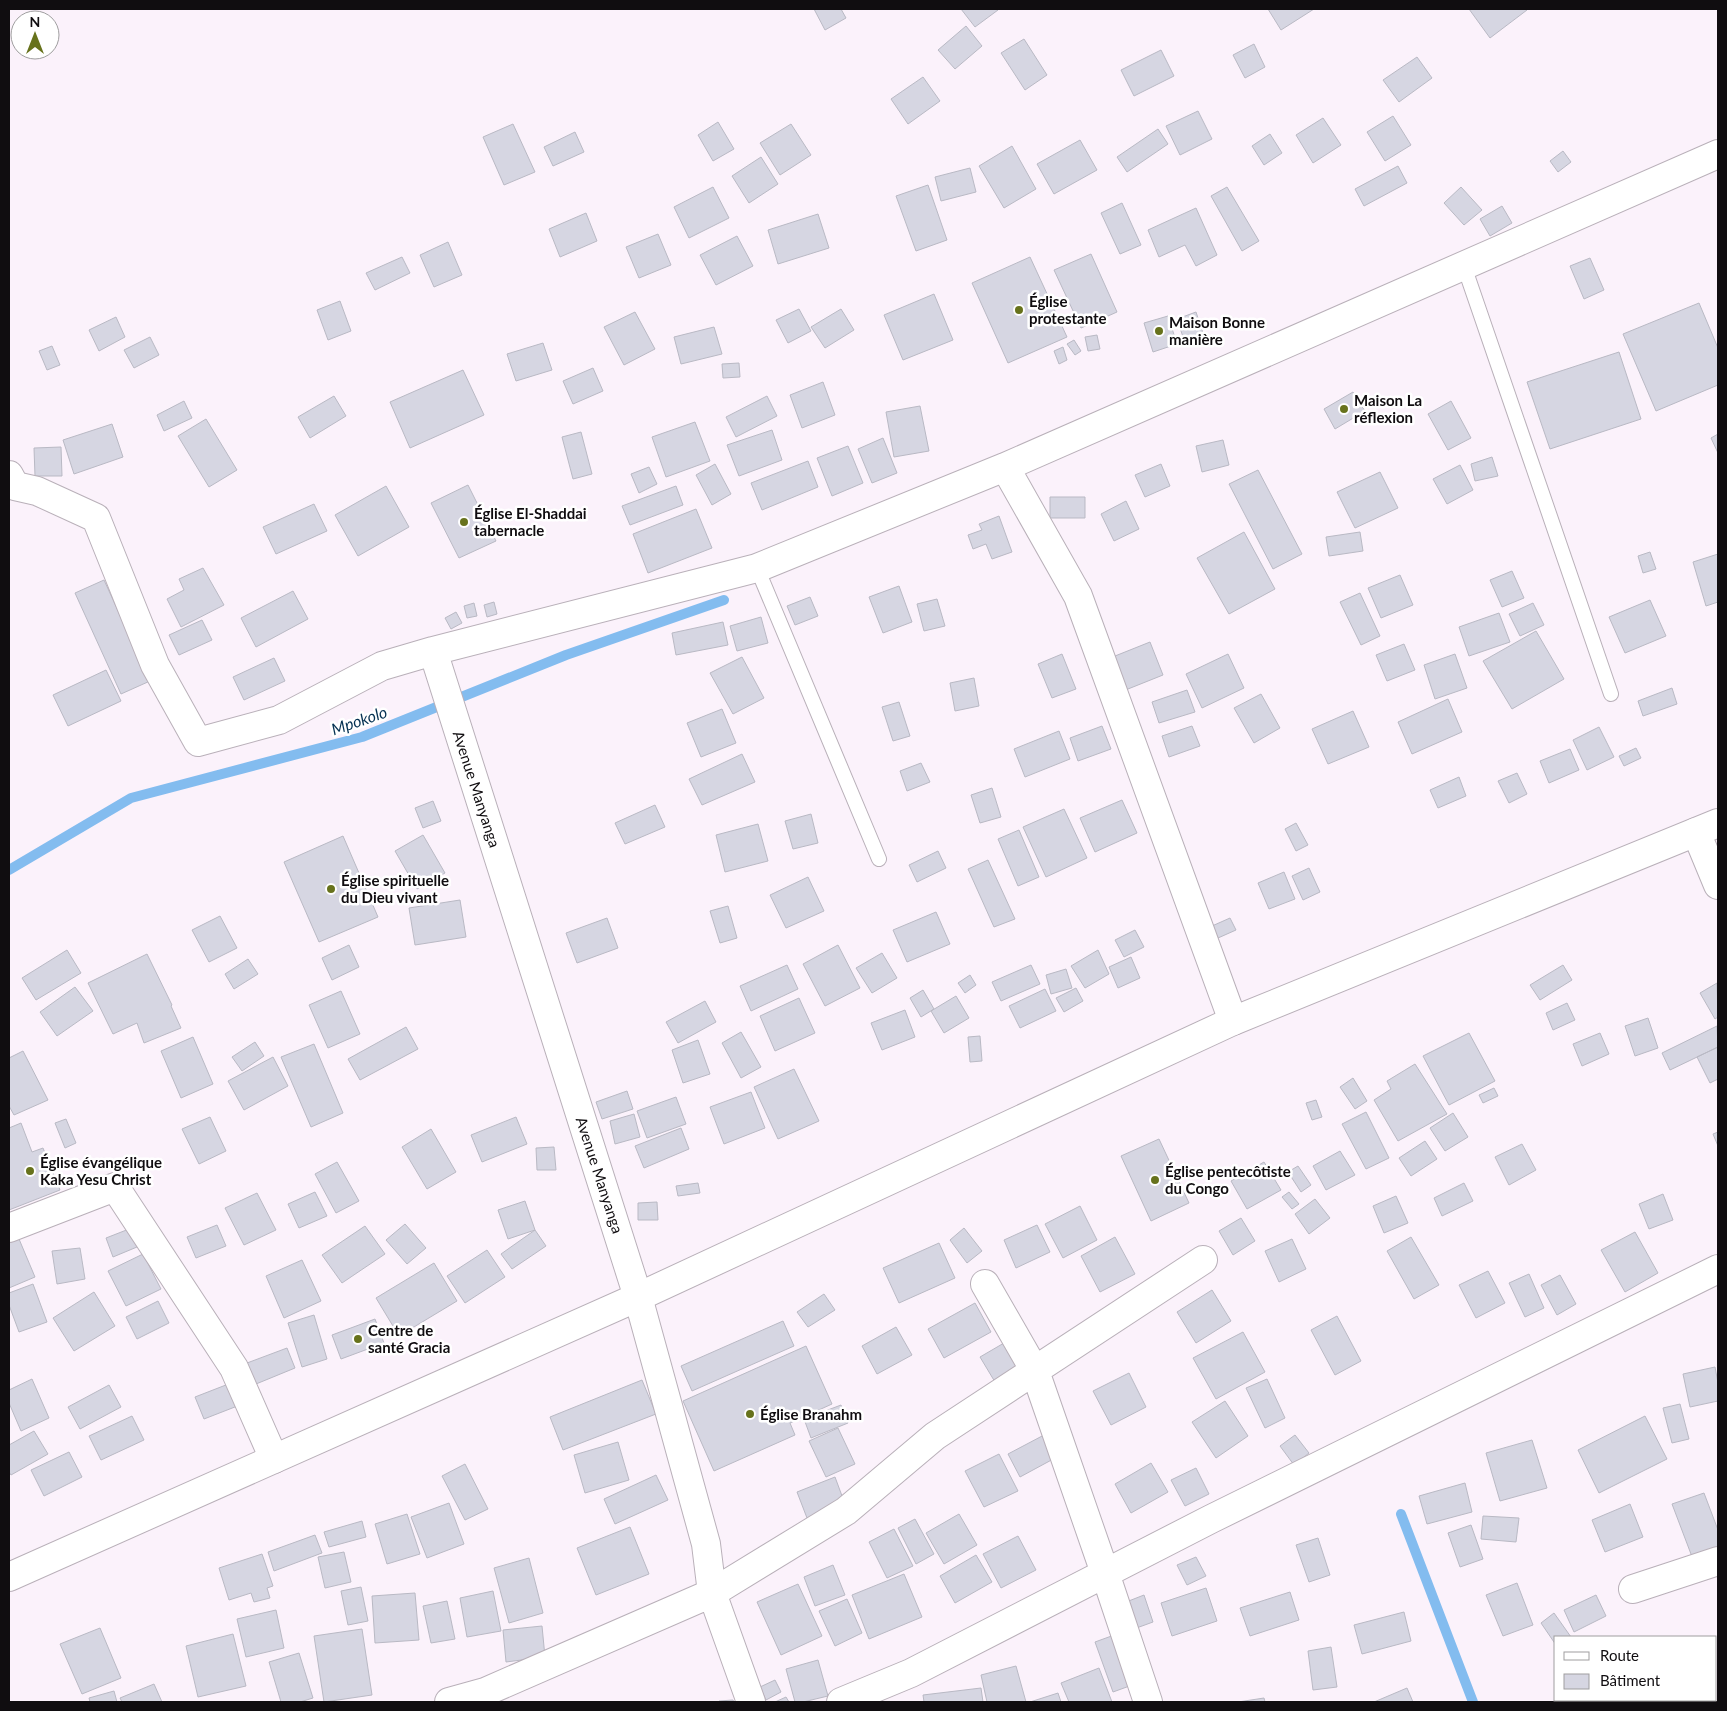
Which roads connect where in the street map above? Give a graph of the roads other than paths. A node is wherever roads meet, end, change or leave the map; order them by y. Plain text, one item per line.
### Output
1 (1718, 154) edge
2 (1464, 266) junction
3 (1005, 467) junction
4 (9, 475) edge
5 (757, 568) junction
6 (433, 651) junction
7 (1611, 694) dead end
8 (1707, 828) edge
9 (879, 859) dead end
10 (1718, 885) edge
11 (1233, 1021) junction
12 (9, 1228) edge
13 (1203, 1260) dead end
14 (1718, 1269) edge
15 (985, 1284) dead end
16 (638, 1297) junction
17 (1034, 1371) junction
18 (274, 1459) junction
19 (1718, 1561) edge
20 (1105, 1573) junction
21 (9, 1578) edge
22 (1633, 1589) dead end
23 (712, 1594) junction
24 (449, 1702) edge
25 (751, 1702) edge
26 (841, 1702) edge
27 (1148, 1702) edge

1 - 2 main road
2 - 3 main road
2 - 7 lane
3 - 5 main road
3 - 11 main road
4 - 6 main road
5 - 6 main road
5 - 9 lane
6 - 16 main road, Avenue Manyanga
8 - 10 main road
8 - 11 main road
11 - 16 main road
12 - 18 main road
13 - 17 main road
14 - 20 main road
15 - 17 main road
16 - 18 main road
16 - 23 main road, Avenue Manyanga
17 - 20 main road
17 - 23 main road
18 - 21 main road
19 - 22 main road
20 - 26 main road
20 - 27 main road
23 - 24 main road
23 - 25 main road, Avenue Manyanga

